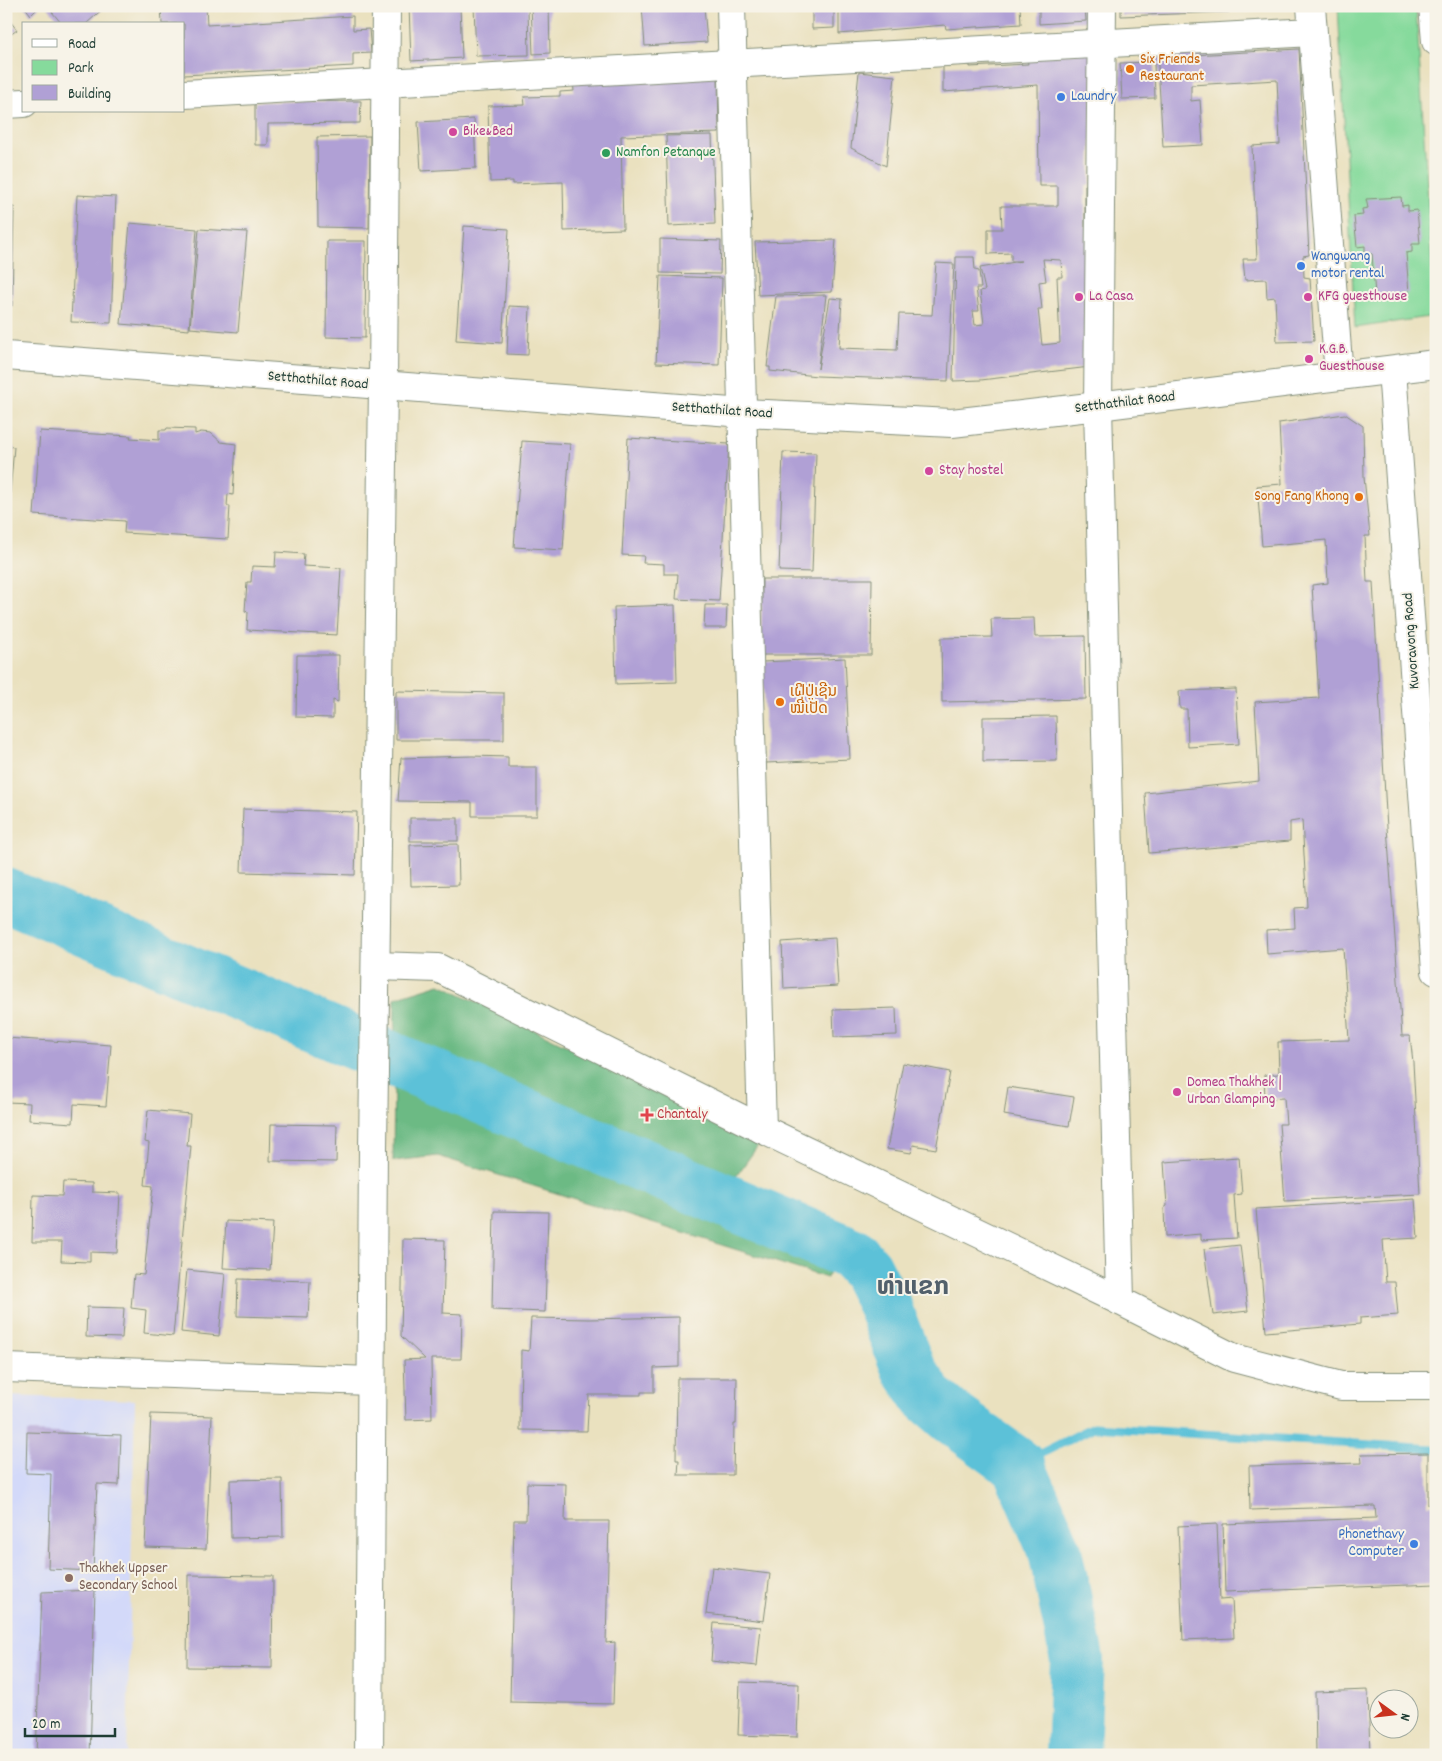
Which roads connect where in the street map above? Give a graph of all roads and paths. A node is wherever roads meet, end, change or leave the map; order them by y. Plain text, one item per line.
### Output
1 (386, 6) edge
2 (731, 6) edge
3 (1102, 6) edge
4 (1311, 19) edge
5 (1103, 43) junction
6 (733, 62) junction
7 (385, 82) junction
8 (185, 94) edge
9 (22, 103) edge
10 (6, 104) edge
11 (6, 356) edge
12 (1436, 364) edge
13 (1392, 370) junction
14 (1339, 376) junction
15 (383, 386) junction
16 (1098, 406) junction
17 (744, 413) junction
18 (1434, 928) edge
19 (1436, 971) edge
20 (376, 978) junction
21 (762, 1128) junction
22 (1120, 1301) junction
23 (6, 1368) edge
24 (371, 1381) junction
25 (1436, 1386) edge
26 (369, 1755) edge

1 - 7 street
2 - 6 street
3 - 5 street
4 - 5 street
4 - 14 street
5 - 6 street
5 - 16 street
6 - 7 street
6 - 17 street
7 - 8 street
7 - 15 street
9 - 10 street
11 - 15 street, Setthathilat Road
12 - 13 street, Setthathilat Road
13 - 14 street, Setthathilat Road
13 - 18 street, Kuvoravong Road
14 - 16 street, Setthathilat Road
15 - 17 street, Setthathilat Road
15 - 20 street
16 - 17 street, Setthathilat Road
16 - 22 street
17 - 21 street
18 - 19 street, Kuvoravong Road
20 - 21 street
20 - 24 street
21 - 22 street
22 - 25 street
23 - 24 street
24 - 26 street

